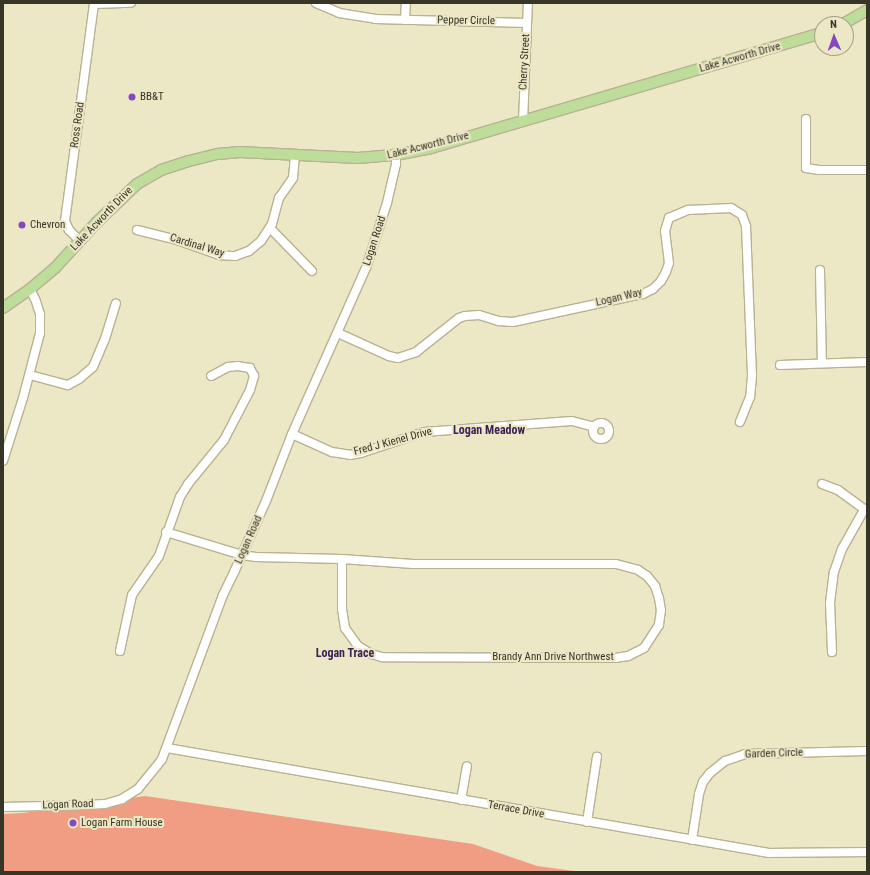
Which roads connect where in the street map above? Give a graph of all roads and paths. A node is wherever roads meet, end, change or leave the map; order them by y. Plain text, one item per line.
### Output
1 (131, 3) edge
2 (316, 3) edge
3 (406, 3) edge
4 (528, 3) edge
5 (94, 4) edge
6 (867, 10) edge
7 (854, 18) edge
8 (405, 20) junction
9 (527, 23) junction
10 (814, 35) edge
11 (806, 119) dead end
12 (523, 120) junction
13 (295, 154) junction
14 (396, 155) junction
15 (867, 170) edge
16 (270, 228) junction
17 (137, 230) dead end
18 (80, 241) junction
19 (820, 270) dead end
20 (312, 271) dead end
21 (30, 289) junction
22 (116, 304) dead end
23 (3, 308) edge
24 (338, 333) junction
25 (867, 362) edge
26 (822, 363) junction
27 (780, 365) dead end
28 (30, 375) junction
29 (211, 376) dead end
30 (740, 422) dead end
31 (594, 427) dead end
32 (292, 434) junction
33 (3, 460) edge
34 (822, 484) dead end
35 (866, 511) edge
36 (166, 532) junction
37 (242, 555) junction
38 (342, 559) junction
39 (120, 650) dead end
40 (832, 652) dead end
41 (167, 748) junction
42 (867, 751) edge
43 (597, 757) dead end
44 (467, 767) dead end
45 (461, 800) junction
46 (3, 807) edge
47 (587, 822) junction
48 (692, 840) junction
49 (867, 852) edge

1 - 5 street
2 - 8 street, Pepper Circle
3 - 8 street
4 - 9 street, Cherry Street
5 - 18 street, Ross Road
6 - 7 main road
8 - 9 street, Pepper Circle
9 - 12 street, Cherry Street
10 - 12 main road, Lake Acworth Drive
11 - 15 street
12 - 14 main road, Lake Acworth Drive
13 - 14 main road, Lake Acworth Drive
13 - 16 street, Cardinal Way
13 - 18 main road, Lake Acworth Drive
14 - 24 street, Logan Road
16 - 17 street, Cardinal Way
16 - 20 street
18 - 21 main road, Lake Acworth Drive
19 - 26 street
21 - 23 main road, Lake Acworth Drive
21 - 28 street
22 - 28 street
24 - 30 street, Logan Way
24 - 32 street, Logan Road
25 - 26 street
26 - 27 street
28 - 33 street
29 - 36 street
31 - 32 street, Fred J Kienel Drive
32 - 37 street, Logan Road
34 - 35 street
35 - 40 street
36 - 37 street, Brandy Ann Drive Northwest
36 - 39 street
37 - 38 street, Brandy Ann Drive Northwest
37 - 41 street, Logan Road
38 - 38 street, Brandy Ann Drive Northwest
41 - 45 street, Terrace Drive
41 - 46 street, Logan Road
42 - 48 street, Garden Circle
43 - 47 street
44 - 45 street
45 - 47 street, Terrace Drive
47 - 48 street, Terrace Drive
48 - 49 street, Terrace Drive

